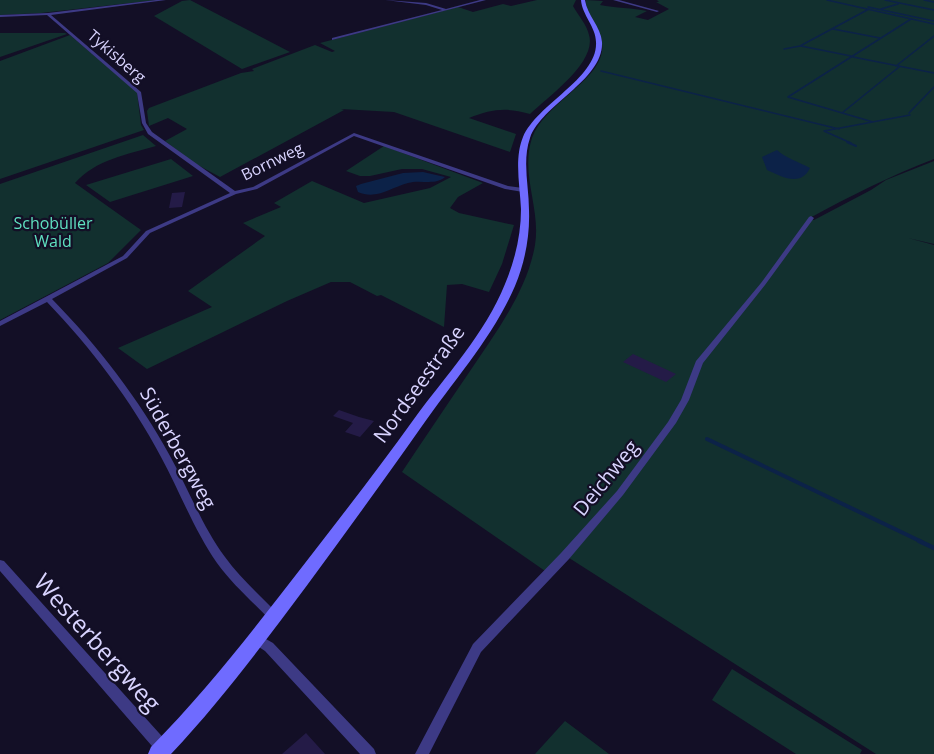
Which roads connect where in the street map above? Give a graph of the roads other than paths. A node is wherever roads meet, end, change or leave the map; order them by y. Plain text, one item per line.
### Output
1 (164, 0) edge
2 (387, 0) edge
3 (466, 0) edge
4 (484, 0) edge
5 (583, 0) edge
6 (615, 0) edge
7 (474, 2) junction
8 (446, 10) junction
9 (657, 11) dead end
10 (48, 14) junction
11 (0, 16) edge
12 (333, 39) dead end
13 (524, 190) junction
14 (234, 193) junction
15 (811, 218) dead end
16 (47, 298) junction
17 (0, 324) edge
18 (0, 564) edge
19 (274, 617) junction
20 (257, 639) junction
21 (161, 751) edge
22 (369, 754) edge
23 (422, 754) edge

1 - 10 street
2 - 8 street
3 - 7 street
4 - 7 street
5 - 13 main road, Nordseestraße
6 - 9 street
7 - 8 street
8 - 12 street
10 - 11 street
10 - 14 street, Tykisberg
13 - 14 street, Bornweg
13 - 19 main road, Nordseestraße
14 - 16 street, Bornweg
15 - 23 street, Deichweg
16 - 17 street
16 - 19 street, Süderbergweg
18 - 21 street, Westerbergweg
19 - 20 main road, Nordseestraße
20 - 21 main road, Nordseestraße
20 - 22 street

